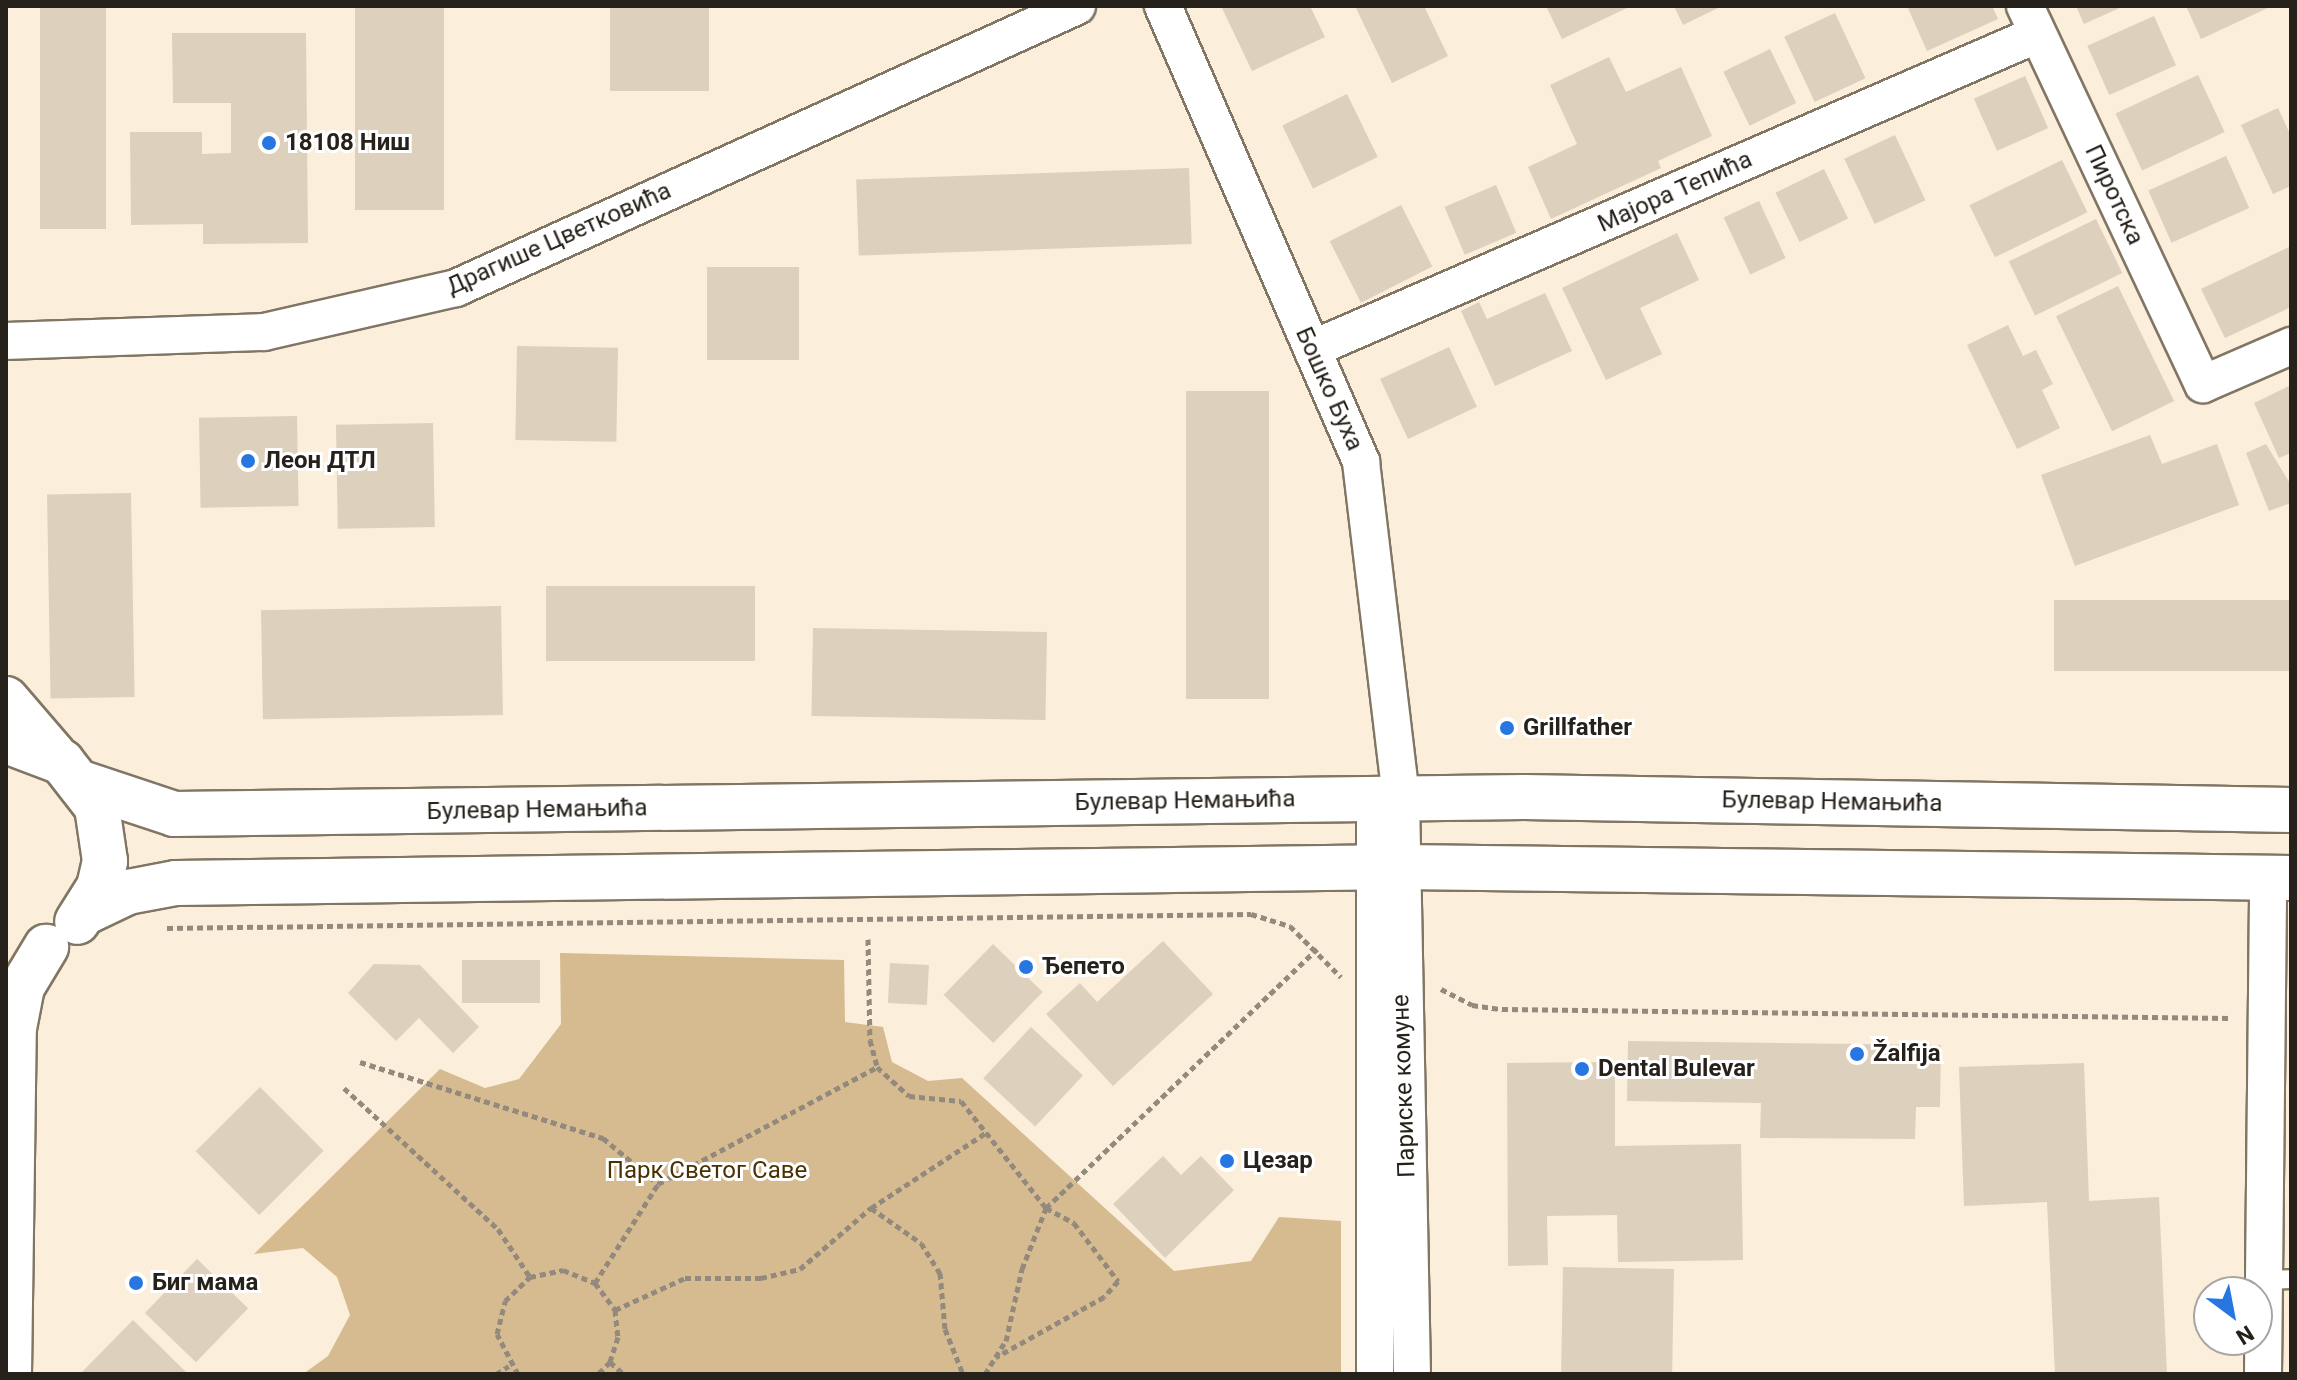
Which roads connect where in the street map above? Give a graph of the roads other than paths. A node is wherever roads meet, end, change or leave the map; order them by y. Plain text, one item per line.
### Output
1 (1077, 6) edge
2 (1163, 6) edge
3 (2031, 20) edge
4 (6, 341) edge
5 (2291, 346) edge
6 (1312, 349) junction
7 (6, 699) edge
8 (6, 741) edge
9 (73, 773) junction
10 (1388, 798) junction
11 (2291, 810) edge
12 (1387, 868) junction
13 (2280, 877) edge
14 (86, 912) junction
15 (26, 953) edge
16 (2278, 1279) edge
17 (9, 1374) edge
18 (1375, 1374) edge
19 (1412, 1374) edge
20 (2263, 1374) edge

1 - 4 street, Драгише Цветковића
2 - 6 street, Бошко Буха
3 - 5 street, Пиротска
3 - 6 street, Мајора Тепића
6 - 10 street, Бошко Буха
7 - 9 street
8 - 9 street, Булевар Немањића
9 - 10 street, Булевар Немањића
9 - 14 street
10 - 11 street, Булевар Немањића
10 - 12 street, Париске комуне
12 - 13 street
12 - 14 street
12 - 18 street, Париске комуне
12 - 19 street, Париске комуне
13 - 16 street
14 - 15 street
15 - 17 street
16 - 20 street

